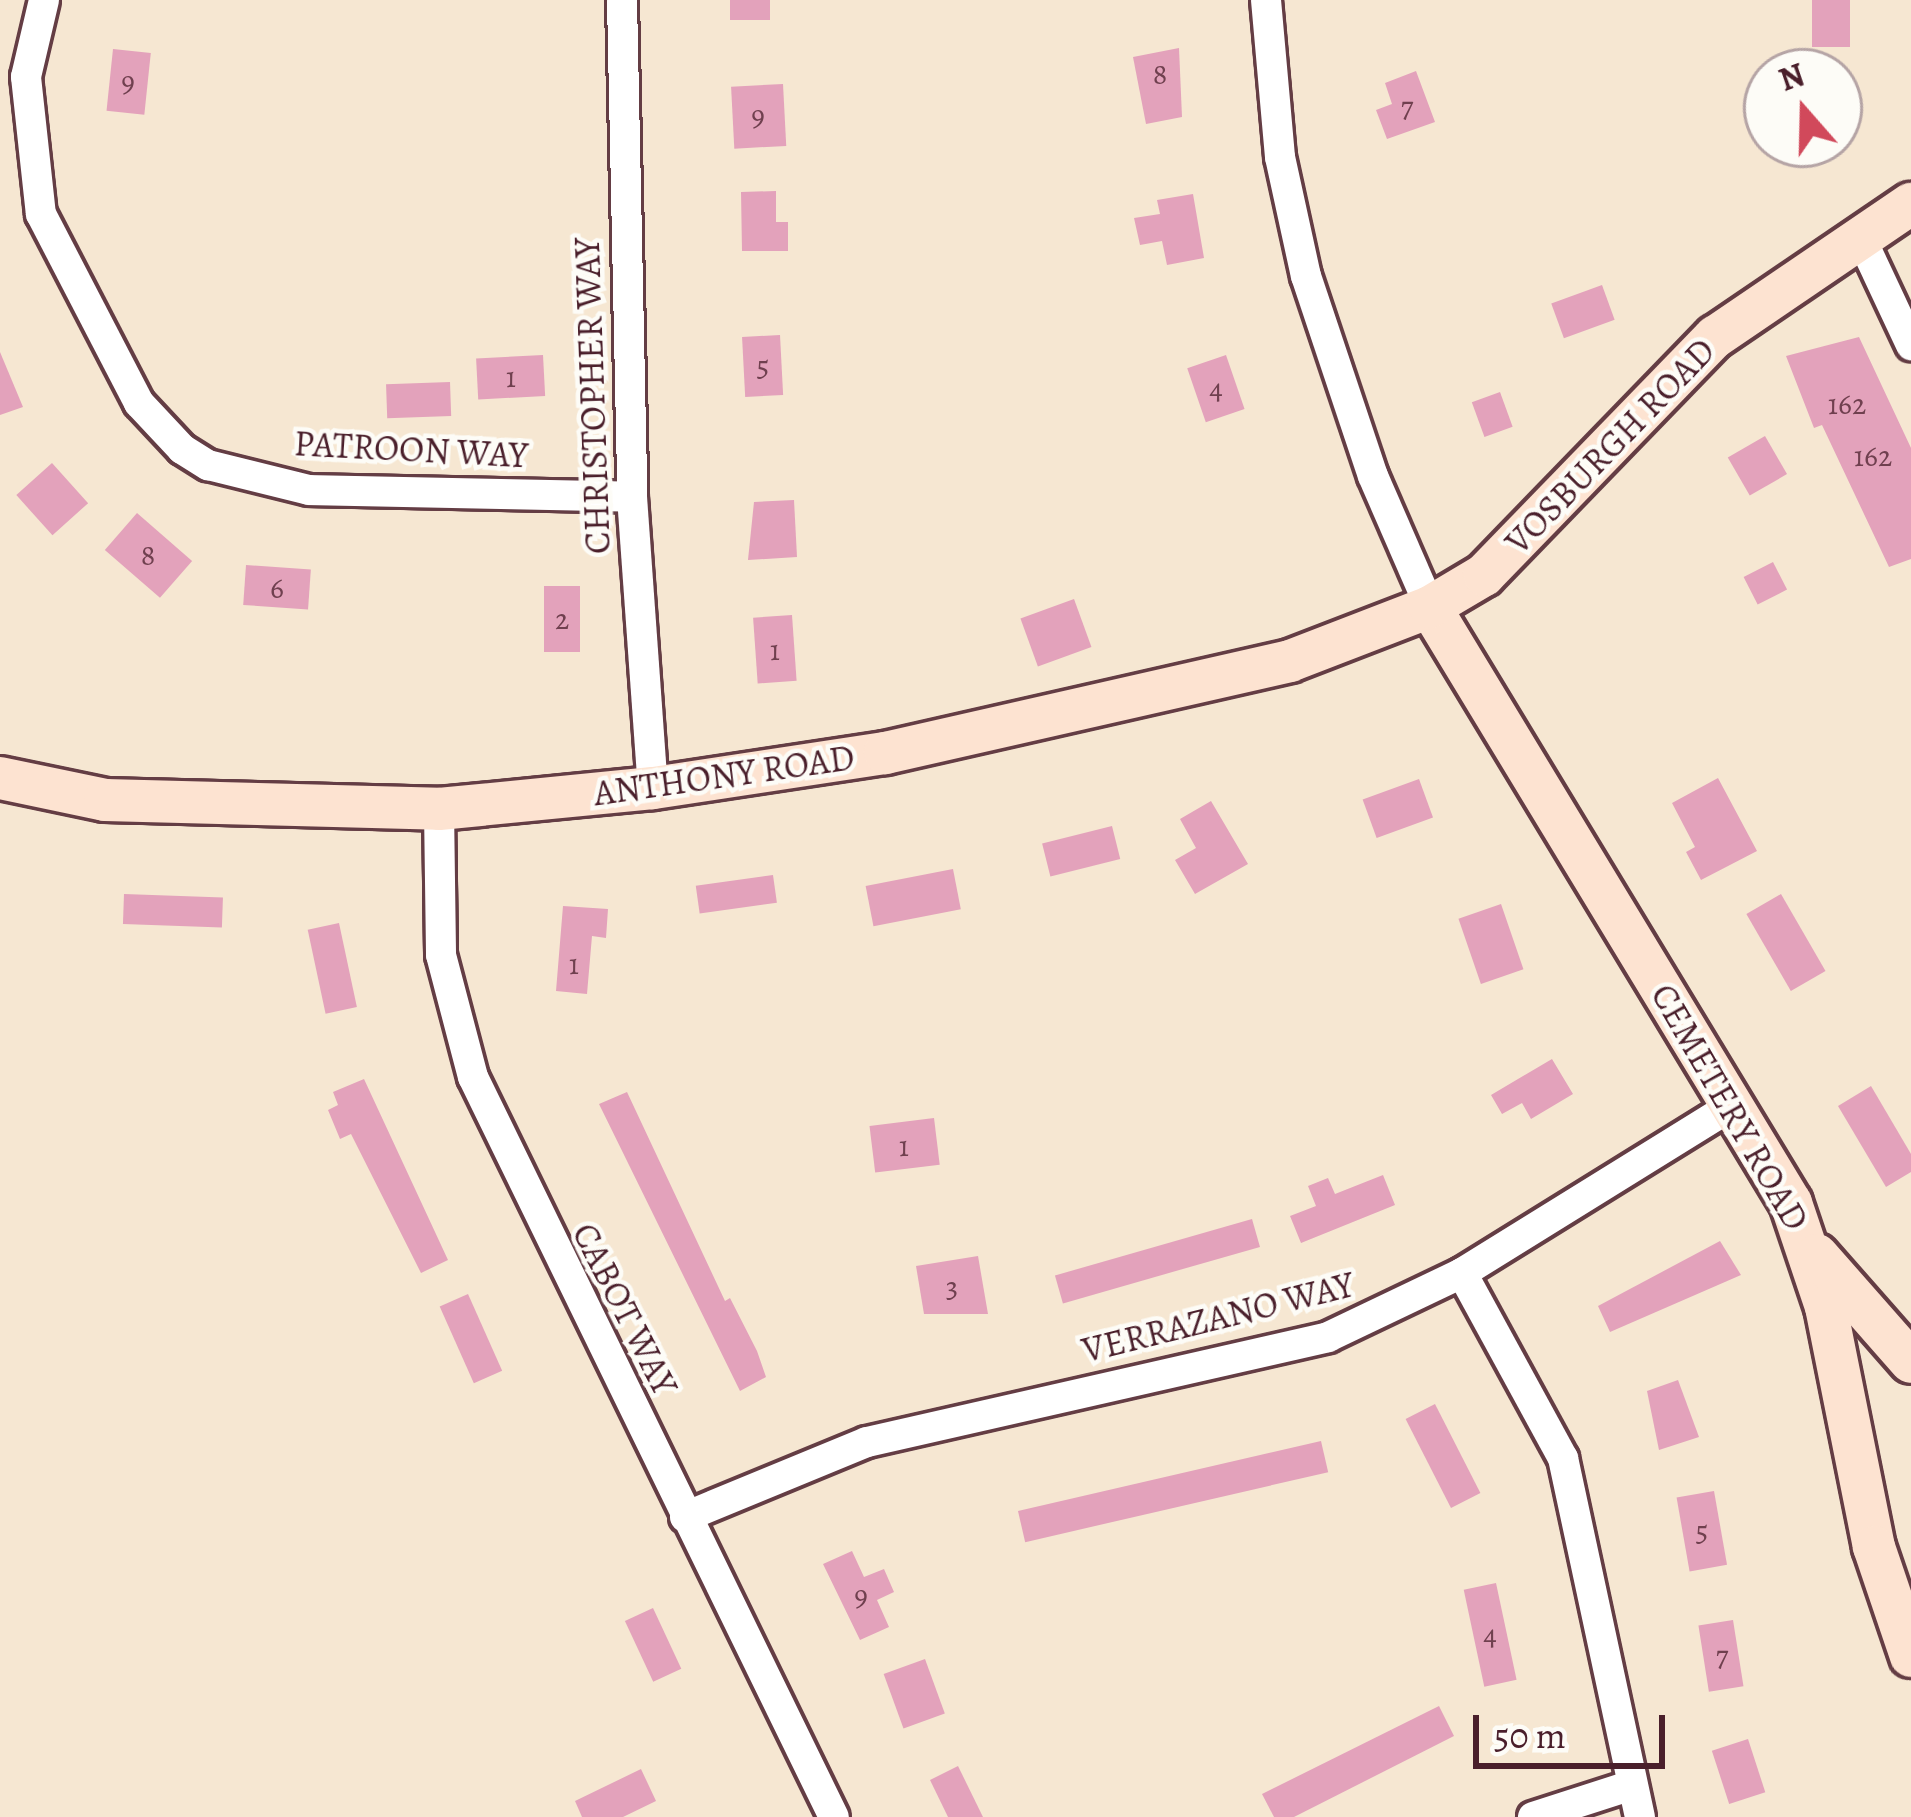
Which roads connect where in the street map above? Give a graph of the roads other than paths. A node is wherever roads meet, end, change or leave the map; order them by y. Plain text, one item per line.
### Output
1 (44, 0) edge
2 (622, 0) edge
3 (1266, 0) edge
4 (1911, 204) edge
5 (1859, 234) junction
6 (1911, 346) edge
7 (632, 497) junction
8 (1430, 607) junction
9 (0, 778) edge
10 (653, 788) junction
11 (439, 808) junction
12 (1731, 1106) junction
13 (1812, 1249) junction
14 (1462, 1273) junction
15 (1911, 1362) edge
16 (686, 1517) junction
17 (1911, 1656) edge
18 (1629, 1786) junction
19 (835, 1817) edge
20 (1533, 1817) edge
21 (1640, 1817) edge

1 - 7 street, PATROON WAY
2 - 7 street, CHRISTOPHER WAY
3 - 8 street
4 - 5 street, VOSBURGH ROAD
5 - 6 street
5 - 8 street, VOSBURGH ROAD
7 - 10 street, CHRISTOPHER WAY
8 - 10 street, ANTHONY ROAD
8 - 12 street, CEMETERY ROAD
9 - 11 street, ANTHONY ROAD
10 - 11 street, ANTHONY ROAD
11 - 16 street, CABOT WAY
12 - 13 street, CEMETERY ROAD
12 - 14 street, VERRAZANO WAY
13 - 15 street
13 - 17 street, CEMETERY ROAD
14 - 16 street, VERRAZANO WAY
14 - 18 street
16 - 19 street, CABOT WAY
18 - 20 street
18 - 21 street

